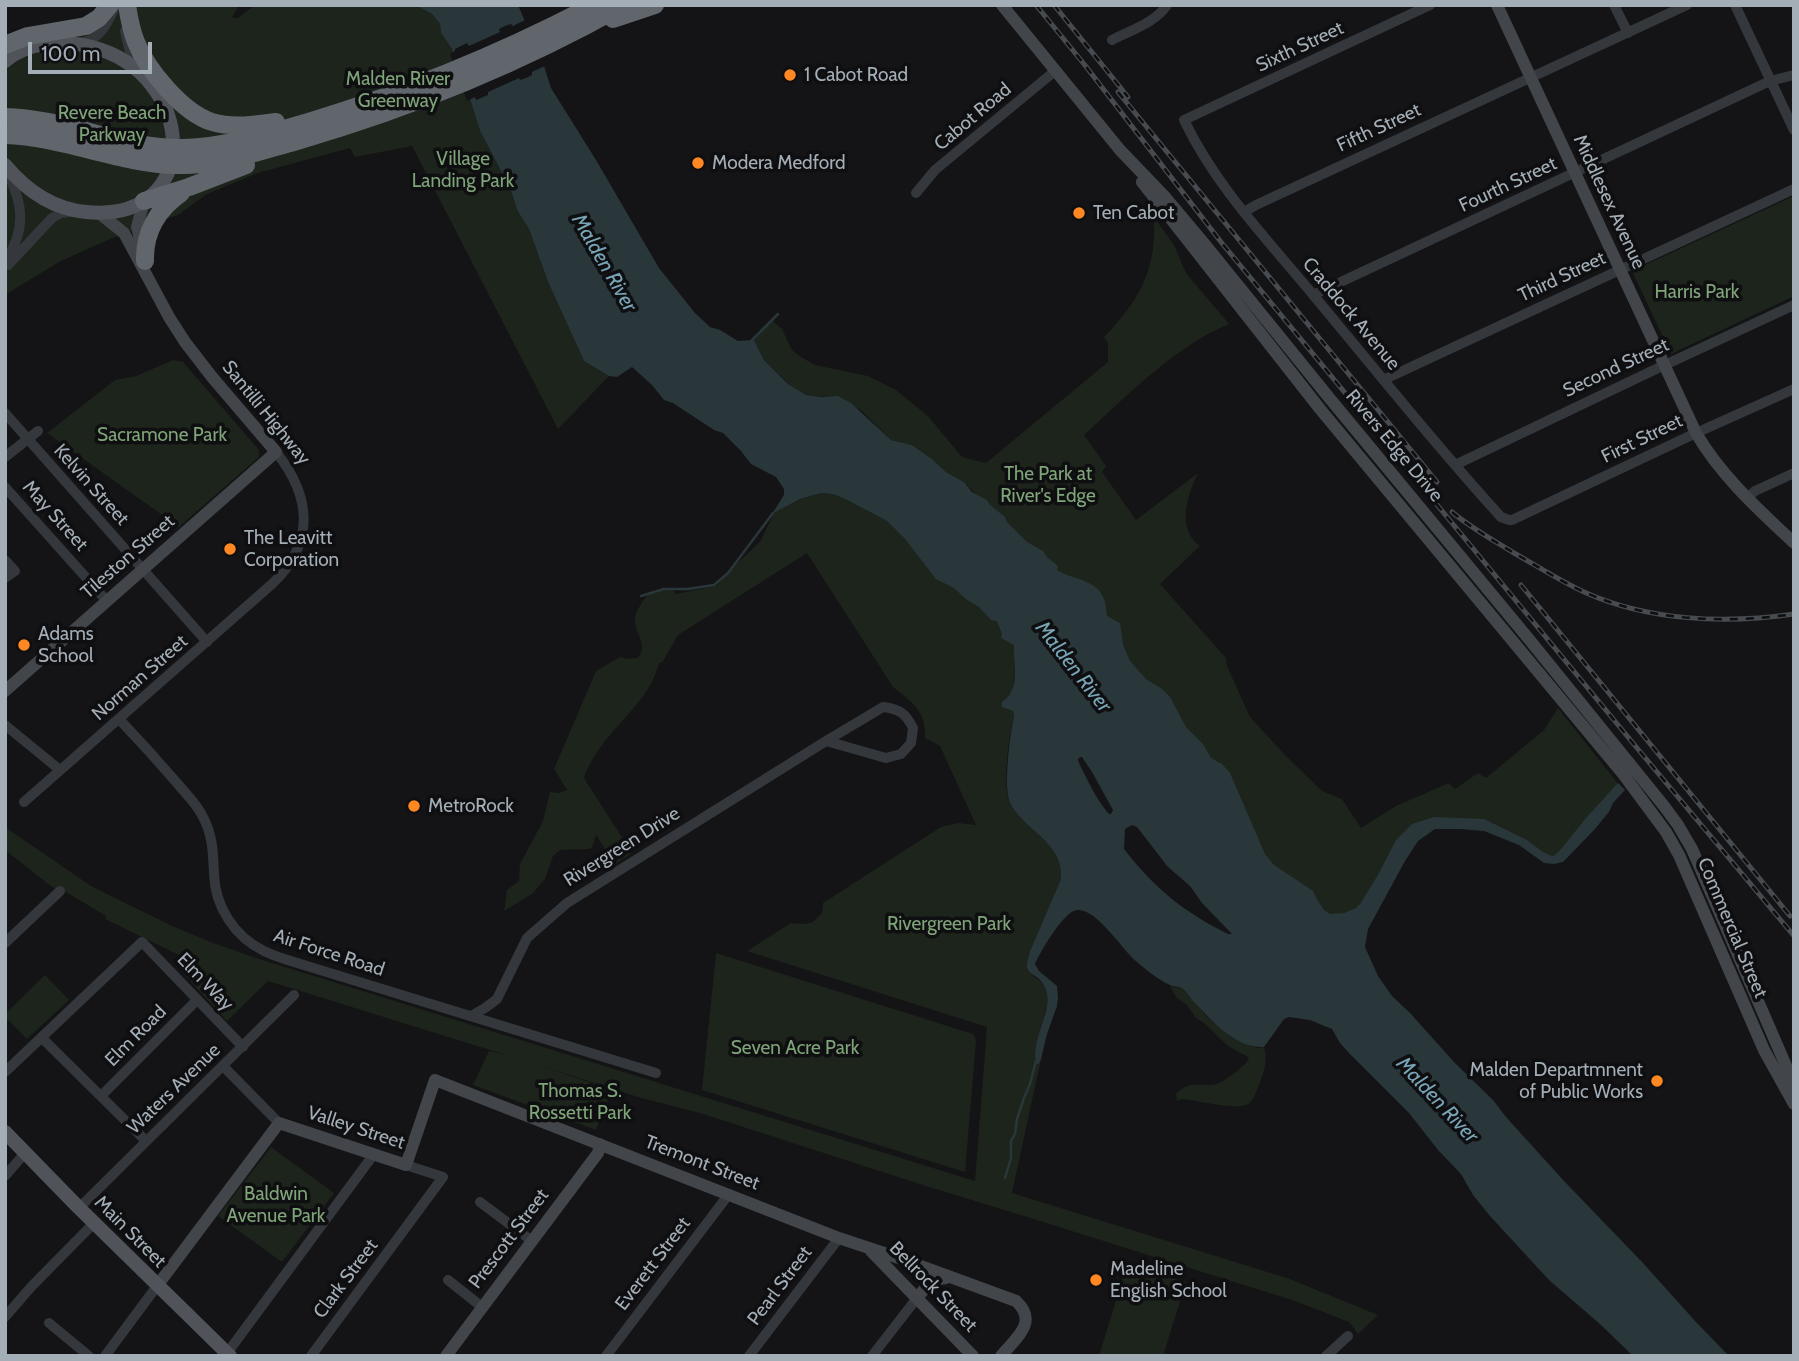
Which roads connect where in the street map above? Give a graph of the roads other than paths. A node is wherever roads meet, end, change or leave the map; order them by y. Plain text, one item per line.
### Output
1 (110, 5) edge
2 (115, 5) edge
3 (125, 5) edge
4 (594, 5) edge
5 (624, 5) edge
6 (655, 5) edge
7 (1002, 5) edge
8 (1167, 5) edge
9 (1430, 5) edge
10 (1497, 5) edge
11 (1615, 5) edge
12 (1687, 5) edge
13 (1735, 5) edge
14 (561, 31) junction
15 (1628, 33) junction
16 (1112, 40) dead end
17 (75, 44) junction
18 (5, 45) edge
19 (41, 45) junction
20 (5, 51) edge
21 (5, 61) edge
22 (1055, 71) junction
23 (1794, 75) edge
24 (1530, 78) junction
25 (1770, 80) junction
26 (153, 86) junction
27 (5, 117) edge
28 (1184, 120) joint
29 (336, 121) junction
30 (1794, 130) edge
31 (5, 135) edge
32 (1120, 150) junction
33 (172, 156) junction
34 (5, 167) edge
35 (1574, 173) junction
36 (190, 187) junction
37 (1794, 189) edge
38 (916, 193) dead end
39 (144, 201) junction
40 (78, 211) junction
41 (1244, 212) junction
42 (99, 213) junction
43 (145, 261) junction
44 (5, 265) edge
45 (1619, 270) junction
46 (150, 279) junction
47 (1313, 295) junction
48 (1794, 306) edge
49 (1664, 365) junction
50 (1383, 380) junction
51 (1794, 389) edge
52 (5, 413) edge
53 (38, 431) dead end
54 (1696, 433) junction
55 (27, 439) junction
56 (276, 452) junction
57 (5, 457) edge
58 (1455, 465) junction
59 (1794, 472) edge
60 (5, 487) edge
61 (1747, 498) junction
62 (1506, 519) joint
63 (1794, 543) edge
64 (5, 560) edge
65 (143, 569) junction
66 (5, 578) edge
67 (278, 578) joint
68 (107, 601) junction
69 (207, 642) junction
70 (5, 691) edge
71 (119, 719) junction
72 (5, 725) edge
73 (826, 741) junction
74 (61, 770) junction
75 (1636, 770) joint
76 (1623, 774) joint
77 (24, 802) dead end
78 (60, 891) dead end
79 (5, 943) edge
80 (294, 995) dead end
81 (197, 999) junction
82 (471, 1016) junction
83 (42, 1038) junction
84 (243, 1047) junction
85 (223, 1066) junction
86 (5, 1072) edge
87 (656, 1073) dead end
88 (1794, 1084) edge
89 (101, 1096) junction
90 (1794, 1104) edge
91 (279, 1124) junction
92 (5, 1132) edge
93 (146, 1141) junction
94 (600, 1144) junction
95 (25, 1153) junction
96 (374, 1154) junction
97 (406, 1165) junction
98 (5, 1176) edge
99 (729, 1194) junction
100 (480, 1202) dead end
101 (79, 1208) junction
102 (94, 1223) junction
103 (409, 1224) joint
104 (839, 1238) junction
105 (532, 1241) junction
106 (865, 1247) junction
107 (956, 1279) junction
108 (447, 1280) dead end
109 (157, 1286) junction
110 (917, 1298) junction
111 (482, 1307) junction
112 (5, 1317) edge
113 (49, 1324) dead end
114 (1348, 1336) dead end
115 (227, 1355) edge
116 (89, 1356) edge
117 (105, 1356) edge
118 (312, 1356) edge
119 (446, 1356) edge
120 (606, 1356) edge
121 (749, 1356) edge
122 (872, 1356) edge
123 (973, 1356) edge
124 (1001, 1356) edge
125 (1326, 1356) edge

1 - 18 highway
2 - 17 street
3 - 26 street
3 - 29 highway
4 - 14 highway
5 - 14 highway
6 - 14 highway
7 - 22 main road, Rivers Edge Drive
8 - 16 street
9 - 28 street, Sixth Street
10 - 24 main road, Middlesex Avenue
11 - 15 street
12 - 15 street, Fifth Street
13 - 25 street
14 - 29 highway
15 - 24 street, Fifth Street
17 - 19 main road
17 - 26 main road
19 - 20 highway
19 - 21 main road
22 - 32 main road, Rivers Edge Drive
22 - 38 street, Cabot Road
23 - 25 street, Fourth Street
24 - 35 main road, Middlesex Avenue
24 - 41 street, Fifth Street
25 - 30 street
25 - 35 street, Fourth Street
26 - 33 main road
27 - 33 highway
28 - 41 street, Craddock Avenue
29 - 33 highway
29 - 36 highway
31 - 33 highway
32 - 75 main road, Rivers Edge Drive
32 - 76 main road, Rivers Edge Drive
33 - 39 main road
34 - 40 main road
34 - 44 street
35 - 45 main road, Middlesex Avenue
35 - 47 street, Fourth Street
36 - 39 highway
36 - 43 highway
37 - 45 street, Third Street
39 - 42 main road
39 - 43 main road, Santilli Highway
40 - 42 main road
40 - 44 street
41 - 47 street, Craddock Avenue
42 - 46 main road, Santilli Highway
43 - 46 main road, Santilli Highway
45 - 49 main road, Middlesex Avenue
45 - 50 street, Third Street
46 - 56 main road, Santilli Highway
47 - 50 street, Craddock Avenue
48 - 49 street, Second Street
49 - 54 main road, Middlesex Avenue
49 - 58 street, Second Street
50 - 58 street, Craddock Avenue
51 - 54 street, First Street
52 - 55 street, Kelvin Street
53 - 55 street
54 - 61 main road, Middlesex Avenue
54 - 62 street, First Street
55 - 57 street
55 - 65 street, Kelvin Street
56 - 65 main road, Tileston Street
56 - 67 street, Santilli Highway
58 - 62 street, Craddock Avenue
59 - 61 street
60 - 68 street, May Street
61 - 63 main road, Middlesex Avenue
64 - 66 street
65 - 68 main road, Tileston Street
65 - 69 street, Kelvin Street
67 - 69 street, Norman Street
68 - 70 main road, Tileston Street
69 - 71 street, Norman Street
71 - 74 street, Norman Street
71 - 82 street, Air Force Road
72 - 74 street
73 - 73 street, Rivergreen Drive
73 - 82 street, Rivergreen Drive
74 - 77 street, Norman Street
75 - 88 main road, Commercial Street
76 - 90 main road, Commercial Street
78 - 79 street
80 - 84 street, Waters Avenue
81 - 83 street, Elm Way
81 - 84 street, Elm Way
81 - 89 street, Elm Road
82 - 87 street, Air Force Road
83 - 86 street
83 - 89 street
84 - 85 street, Waters Avenue
85 - 91 street, Valley Street
85 - 93 street, Waters Avenue
89 - 93 street
91 - 96 main road, Valley Street
91 - 109 main road
92 - 95 main road, Main Street
93 - 101 street, Waters Avenue
94 - 97 main road, Tremont Street
94 - 99 main road, Tremont Street
94 - 105 main road, Prescott Street
95 - 98 street
95 - 101 main road, Main Street
96 - 97 main road, Valley Street
96 - 115 street
97 - 103 street, Valley Street
99 - 104 main road, Tremont Street
99 - 120 street, Everett Street
100 - 105 street
101 - 102 main road, Main Street
102 - 109 main road, Main Street
102 - 112 street
103 - 118 street, Clark Street
104 - 106 main road, Tremont Street
104 - 121 street, Pearl Street
105 - 111 main road, Prescott Street
106 - 107 main road, Tremont Street
106 - 110 main road, Bellrock Street
107 - 110 main road
107 - 124 main road, Tremont Street
108 - 111 street
109 - 115 main road, Main Street
109 - 117 street
110 - 122 street
110 - 123 main road, Bellrock Street
111 - 119 main road, Prescott Street
113 - 116 street
114 - 125 street

